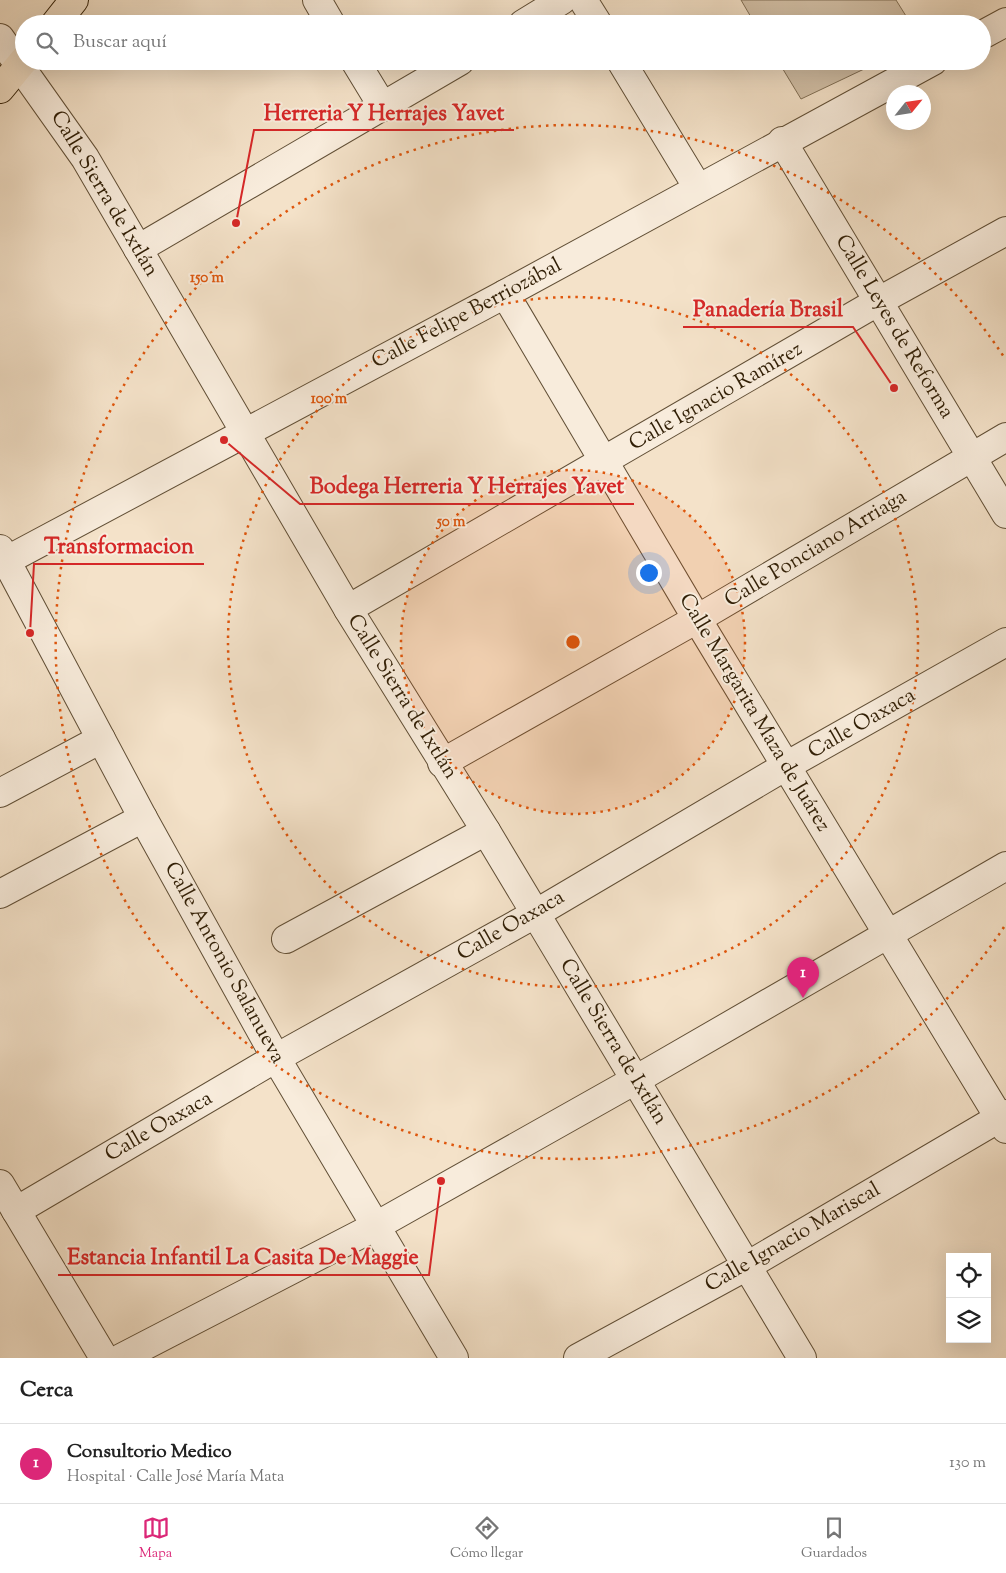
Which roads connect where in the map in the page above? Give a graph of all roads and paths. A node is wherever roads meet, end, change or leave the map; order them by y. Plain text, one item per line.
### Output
1 (74, 0) edge
2 (316, 0) edge
3 (562, 0) edge
4 (583, 0) edge
5 (62, 15) edge
6 (325, 15) edge
7 (538, 15) edge
8 (592, 15) edge
9 (1006, 22) edge
10 (991, 30) edge
11 (0, 38) edge
12 (15, 55) edge
13 (16, 70) edge
14 (27, 70) edge
15 (360, 70) edge
16 (445, 70) edge
17 (626, 70) edge
18 (916, 70) edge
19 (0, 89) edge
20 (383, 107) junction
21 (782, 141) junction
22 (698, 188) junction
23 (1006, 231) edge
24 (138, 249) junction
25 (505, 294) junction
26 (880, 301) junction
27 (246, 434) junction
28 (1006, 437) edge
29 (971, 457) junction
30 (604, 462) junction
31 (1006, 514) edge
32 (2, 558) edge
33 (348, 609) junction
34 (697, 619) junction
35 (1006, 642) edge
36 (101, 740) junction
37 (442, 763) junction
38 (786, 766) junction
39 (0, 793) edge
40 (143, 818) junction
41 (486, 830) junction
42 (1006, 866) edge
43 (0, 894) edge
44 (534, 914) junction
45 (889, 932) junction
46 (286, 939) dead end
47 (276, 1058) junction
48 (637, 1080) junction
49 (1004, 1120) edge
50 (0, 1184) edge
51 (16, 1211) junction
52 (376, 1226) junction
53 (747, 1266) junction
54 (446, 1355) edge
55 (104, 1358) edge
56 (121, 1358) edge
57 (578, 1358) edge
58 (802, 1358) edge

1 - 5 main road
2 - 6 street
3 - 7 street
4 - 8 street
9 - 10 street
11 - 12 street, Calle Sierra de Ixtlán
13 - 19 main road
14 - 24 street, Calle Sierra de Ixtlán
15 - 20 street
16 - 20 street
17 - 22 street
18 - 21 street, Calle Felipe Berriozábal
20 - 24 street
21 - 22 street, Calle Felipe Berriozábal
21 - 26 street, Calle Leyes de Reforma
22 - 25 street, Calle Felipe Berriozábal
23 - 26 street, Calle Ignacio Ramírez
24 - 27 street, Calle Sierra de Ixtlán
25 - 27 street, Calle Felipe Berriozábal
25 - 30 street, Calle Margarita Maza de Juárez
26 - 29 street, Calle Leyes de Reforma
26 - 30 street, Calle Ignacio Ramírez
27 - 32 street, Calle Felipe Berriozábal
27 - 33 street, Calle Sierra de Ixtlán
28 - 29 street, Calle Ponciano Arriaga
29 - 31 street, Calle Leyes de Reforma
29 - 34 street, Calle Ponciano Arriaga
30 - 33 street, Calle Ignacio Ramírez
30 - 34 street, Calle Margarita Maza de Juárez
32 - 36 street, Calle Antonio Salanueva
33 - 37 street, Calle Sierra de Ixtlán
34 - 37 street, Calle Ponciano Arriaga
34 - 38 street, Calle Margarita Maza de Juárez
35 - 38 street, Calle Oaxaca
36 - 39 street
36 - 40 street, Calle Antonio Salanueva
37 - 41 street, Calle Sierra de Ixtlán
38 - 44 street, Calle Oaxaca
38 - 45 street, Calle Margarita Maza de Juárez
40 - 43 street
40 - 47 street, Calle Antonio Salanueva
41 - 44 street, Calle Sierra de Ixtlán
41 - 46 street
42 - 45 street
44 - 47 street, Calle Oaxaca
44 - 48 street, Calle Sierra de Ixtlán
45 - 48 street
45 - 49 street, Calle Margarita Maza de Juárez
47 - 51 street, Calle Oaxaca
47 - 52 street, Calle Antonio Salanueva
48 - 52 street
48 - 53 street, Calle Sierra de Ixtlán
49 - 53 street, Calle Ignacio Mariscal
50 - 51 street
51 - 55 street
52 - 54 street, Calle Antonio Salanueva
52 - 56 street
53 - 57 street, Calle Ignacio Mariscal
53 - 58 street, Calle Sierra de Ixtlán

